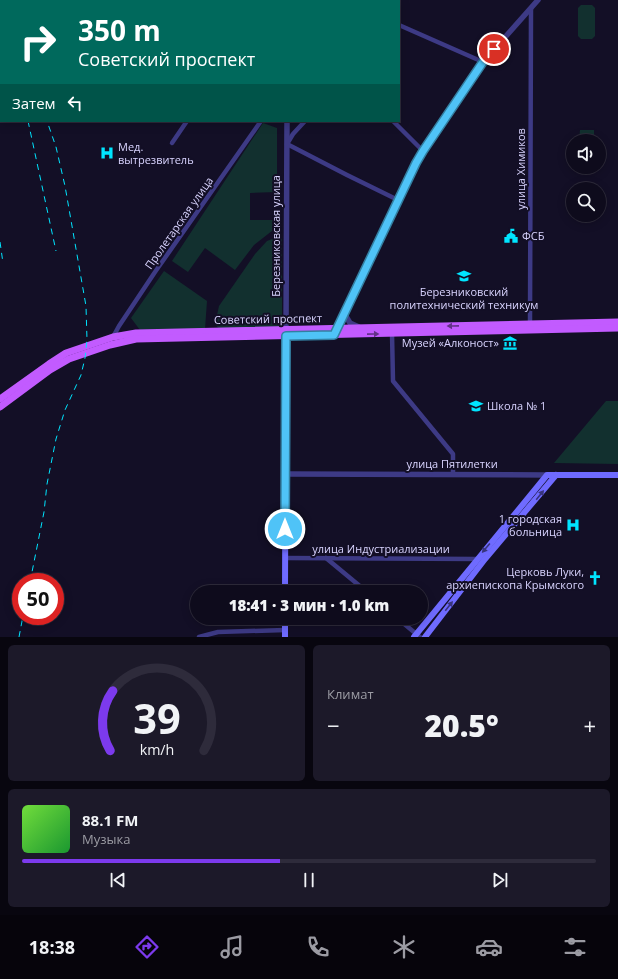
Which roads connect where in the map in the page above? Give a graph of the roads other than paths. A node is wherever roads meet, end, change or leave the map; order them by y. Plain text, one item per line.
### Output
1 (538, 0) edge
2 (531, 8) junction
3 (400, 24) edge
4 (483, 62) junction
5 (187, 122) edge
6 (260, 122) edge
7 (287, 122) edge
8 (304, 122) edge
9 (394, 122) edge
10 (172, 143) dead end
11 (287, 144) junction
12 (423, 151) junction
13 (398, 200) junction
14 (344, 313) junction
15 (618, 322) edge
16 (530, 327) junction
17 (361, 328) junction
18 (618, 328) edge
19 (335, 332) junction
20 (286, 333) junction
21 (392, 334) junction
22 (113, 337) junction
23 (110, 345) junction
24 (0, 399) edge
25 (0, 407) edge
26 (286, 474) junction
27 (453, 474) junction
28 (547, 475) junction
29 (556, 475) junction
30 (618, 475) edge
31 (511, 518) junction
32 (517, 522) junction
33 (285, 558) junction
34 (326, 558) junction
35 (477, 559) junction
36 (285, 585) edge
37 (359, 585) edge
38 (285, 625) edge
39 (405, 625) edge
40 (285, 630) junction
41 (417, 636) edge
42 (199, 637) edge
43 (285, 637) edge
44 (425, 637) edge

1 - 2 street
2 - 4 street
2 - 16 street, улица Химиков
3 - 4 street
4 - 12 street
5 - 10 street
6 - 22 street, Пролетарская улица
7 - 11 street, Березниковская улица
8 - 11 street
9 - 12 street
11 - 13 street
11 - 20 street, Березниковская улица
12 - 13 street
13 - 14 street
14 - 17 street
14 - 19 street
15 - 16 main road, Советский проспект
16 -> 17 main road, Советский проспект
16 - 18 main road, Советский проспект
16 - 21 main road, Советский проспект
17 - 19 main road, Советский проспект
19 - 20 main road, Советский проспект
19 -> 21 main road, Советский проспект
20 - 22 main road, Советский проспект
20 - 23 main road, Советский проспект
20 - 26 main road, Березниковская улица
21 - 27 street
22 - 23 main road
22 - 24 main road, Советский проспект
23 - 25 main road, Советский проспект
26 - 27 street, улица Пятилетки
26 - 33 main road, Березниковская улица
27 - 28 street, улица Пятилетки
28 - 29 main road, улица Пятилетки
28 - 31 main road
29 - 30 main road, улица Пятилетки
32 -> 29 main road
31 - 32 main road
31 -> 35 main road
44 -> 32 main road
33 - 34 street, улица Индустриализации
33 - 36 main road, Березниковская улица
34 - 35 street, улица Индустриализации
34 - 37 street
35 - 41 main road
38 - 40 main road
39 - 41 street
40 - 42 street
40 - 43 main road

